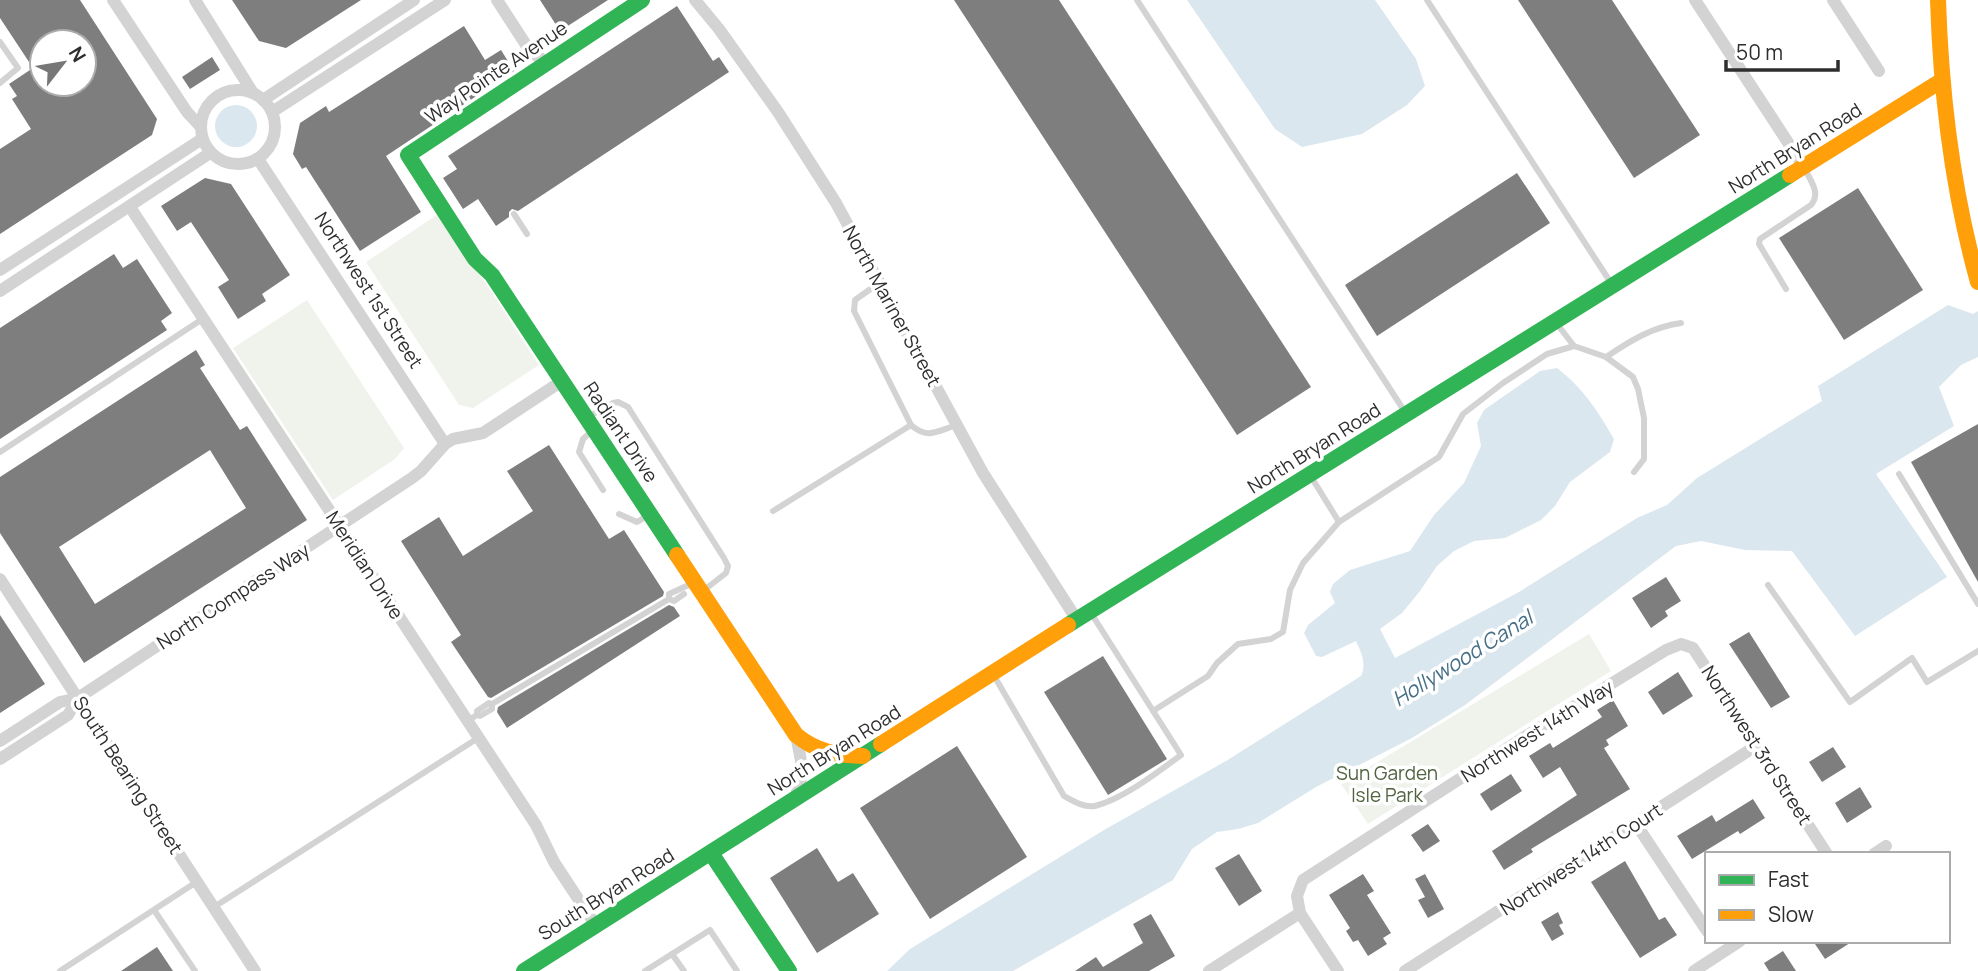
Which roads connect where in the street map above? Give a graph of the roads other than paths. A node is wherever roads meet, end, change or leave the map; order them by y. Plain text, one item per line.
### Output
1 (113, 0) edge
2 (195, 0) edge
3 (414, 0) edge
4 (445, 0) edge
5 (497, 0) edge
6 (642, 0) edge
7 (695, 0) edge
8 (1137, 0) edge
9 (1427, 0) edge
10 (1695, 0) edge
11 (1833, 0) edge
12 (1938, 0) edge
13 (0, 42) edge
14 (547, 63) junction
15 (1879, 71) dead end
16 (1941, 80) junction
17 (0, 83) edge
18 (258, 96) junction
19 (272, 111) junction
20 (201, 132) junction
21 (210, 153) junction
22 (408, 155) joint
23 (258, 159) junction
24 (1804, 167) junction
25 (130, 206) junction
26 (514, 214) dead end
27 (527, 234) dead end
28 (0, 270) edge
29 (880, 282) junction
30 (1978, 282) edge
31 (1613, 286) junction
32 (1786, 289) dead end
33 (0, 291) edge
34 (204, 318) junction
35 (1556, 322) junction
36 (1681, 323) dead end
37 (1574, 345) junction
38 (1606, 357) junction
39 (562, 381) junction
40 (1407, 415) junction
41 (590, 424) junction
42 (911, 425) junction
43 (957, 425) junction
44 (445, 444) junction
45 (0, 452) edge
46 (1634, 472) dead end
47 (1899, 474) dead end
48 (1310, 475) junction
49 (603, 490) dead end
50 (773, 511) dead end
51 (619, 514) dead end
52 (651, 514) junction
53 (1339, 522) junction
54 (338, 526) junction
55 (0, 579) edge
56 (1768, 585) dead end
57 (691, 589) junction
58 (1978, 604) edge
59 (1083, 616) junction
60 (1681, 644) joint
61 (1978, 651) edge
62 (993, 674) junction
63 (78, 698) junction
64 (1153, 710) junction
65 (472, 718) junction
66 (796, 735) junction
67 (478, 737) junction
68 (0, 741) edge
69 (1756, 746) junction
70 (863, 756) junction
71 (0, 759) edge
72 (796, 799) junction
73 (1636, 824) junction
74 (1886, 846) dead end
75 (1826, 852) edge
76 (1877, 852) edge
77 (711, 853) junction
78 (198, 881) junction
79 (214, 907) junction
80 (154, 910) junction
81 (1300, 913) junction
82 (596, 926) junction
83 (1705, 928) edge
84 (1715, 943) edge
85 (1737, 943) edge
86 (1722, 953) junction
87 (672, 954) junction
88 (60, 971) edge
89 (195, 971) edge
90 (255, 971) edge
91 (524, 971) edge
92 (645, 971) edge
93 (684, 971) edge
94 (737, 971) edge
95 (789, 971) edge
96 (1209, 971) edge
97 (1338, 971) edge
98 (1405, 971) edge
99 (1694, 971) edge

1 - 20 street
2 - 18 street
3 - 18 street
4 - 19 street
5 - 14 street
6 - 14 street, Way Pointe Avenue
7 - 29 street, North Mariner Street
8 - 40 lane
9 - 31 lane
10 - 24 street
11 - 15 street
12 - 16 street
13 - 17 lane
14 - 22 street, Way Pointe Avenue
16 - 24 street, North Bryan Road
16 - 30 street
18 - 19 street
18 - 20 street
19 - 23 street
20 - 21 street
20 - 28 street
21 - 23 street
21 - 25 street
22 - 39 street, Radiant Drive
23 - 44 street, Northwest 1st Street
24 - 31 street, North Bryan Road
24 - 32 lane
25 - 33 street
25 - 34 street, Meridian Drive
26 - 27 lane
29 - 42 lane
29 - 43 street, North Mariner Street
31 - 35 street, North Bryan Road
34 - 45 lane
34 - 54 street, Meridian Drive
35 - 37 lane
35 - 40 street, North Bryan Road
36 - 38 lane
37 - 38 lane
37 - 53 lane
38 - 46 lane
39 - 41 street, Radiant Drive
39 - 44 street
40 - 48 street, North Bryan Road
41 - 49 lane
41 - 52 street, Radiant Drive
41 - 57 lane
42 - 43 lane
42 - 50 lane
43 - 59 street, North Mariner Street
44 - 54 street, North Compass Way
47 - 58 lane
48 - 53 lane
48 - 59 street, North Bryan Road
51 - 52 lane
52 - 57 street, Radiant Drive
53 - 64 lane
54 - 63 street, North Compass Way
54 - 65 street, Meridian Drive
55 - 63 street, South Bearing Street
56 - 61 lane
57 - 65 lane
57 - 66 street, Radiant Drive
59 - 62 street, North Bryan Road
59 - 64 lane
60 - 69 street, Northwest 3rd Street
60 - 81 street, Northwest 14th Way
62 - 64 lane
62 - 70 street, North Bryan Road
63 - 68 street
63 - 71 street
63 - 78 street, South Bearing Street
65 - 67 street, Meridian Drive
66 - 70 street, Radiant Drive
66 - 72 street, Radiant Drive
67 - 79 lane
67 - 82 street, Meridian Drive
69 - 73 street, Northwest 14th Court
69 - 75 street, Northwest 3rd Street
70 - 72 street, North Bryan Road
72 - 77 street, North Bryan Road
73 - 83 street
73 - 98 street, Northwest 14th Court
74 - 76 street
77 - 82 street, South Bryan Road
77 - 95 street
78 - 79 street, South Bearing Street
78 - 80 lane
79 - 90 street, South Bearing Street
80 - 88 lane
80 - 89 lane
81 - 96 street
81 - 97 street
82 - 91 street, South Bryan Road
84 - 86 street
85 - 86 street
86 - 99 street
87 - 92 lane
87 - 93 lane
87 - 94 lane

